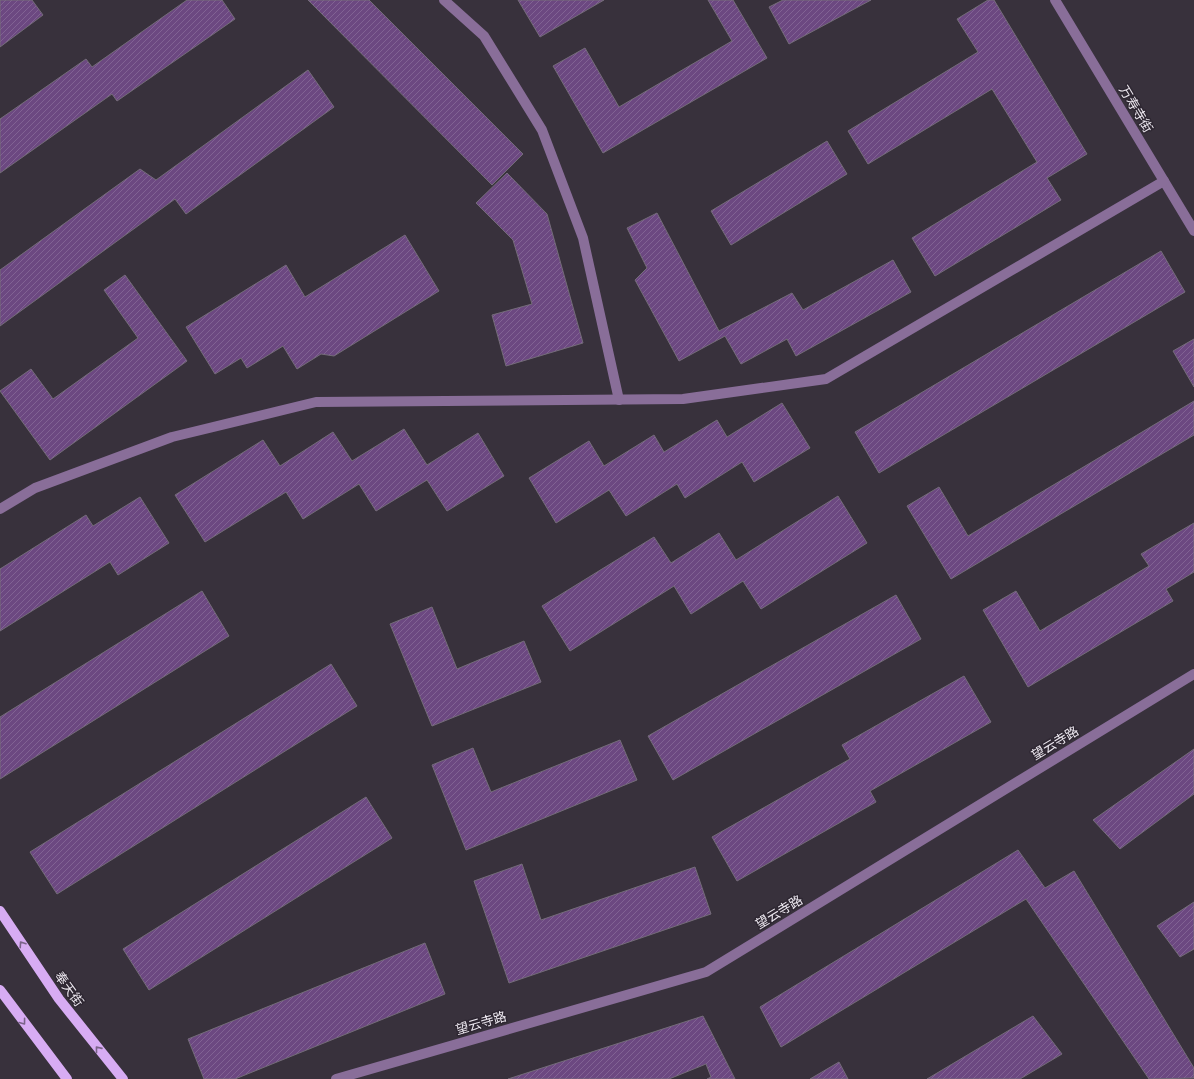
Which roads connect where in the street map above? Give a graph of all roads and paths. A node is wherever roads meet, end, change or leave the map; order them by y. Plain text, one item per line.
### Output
1 (444, 0) edge
2 (1055, 0) edge
3 (1164, 181) junction
4 (1194, 231) edge
5 (619, 400) junction
6 (0, 509) edge
7 (1194, 674) edge
8 (0, 911) edge
9 (0, 990) edge
10 (67, 1079) edge
11 (123, 1079) edge
12 (336, 1079) edge

1 - 5 street
2 - 3 street, 万寿寺街
3 - 4 street, 万寿寺街
3 - 5 street
5 - 6 street
7 - 12 street, 望云寺路
11 -> 8 main road, 奉天街
9 -> 10 main road

